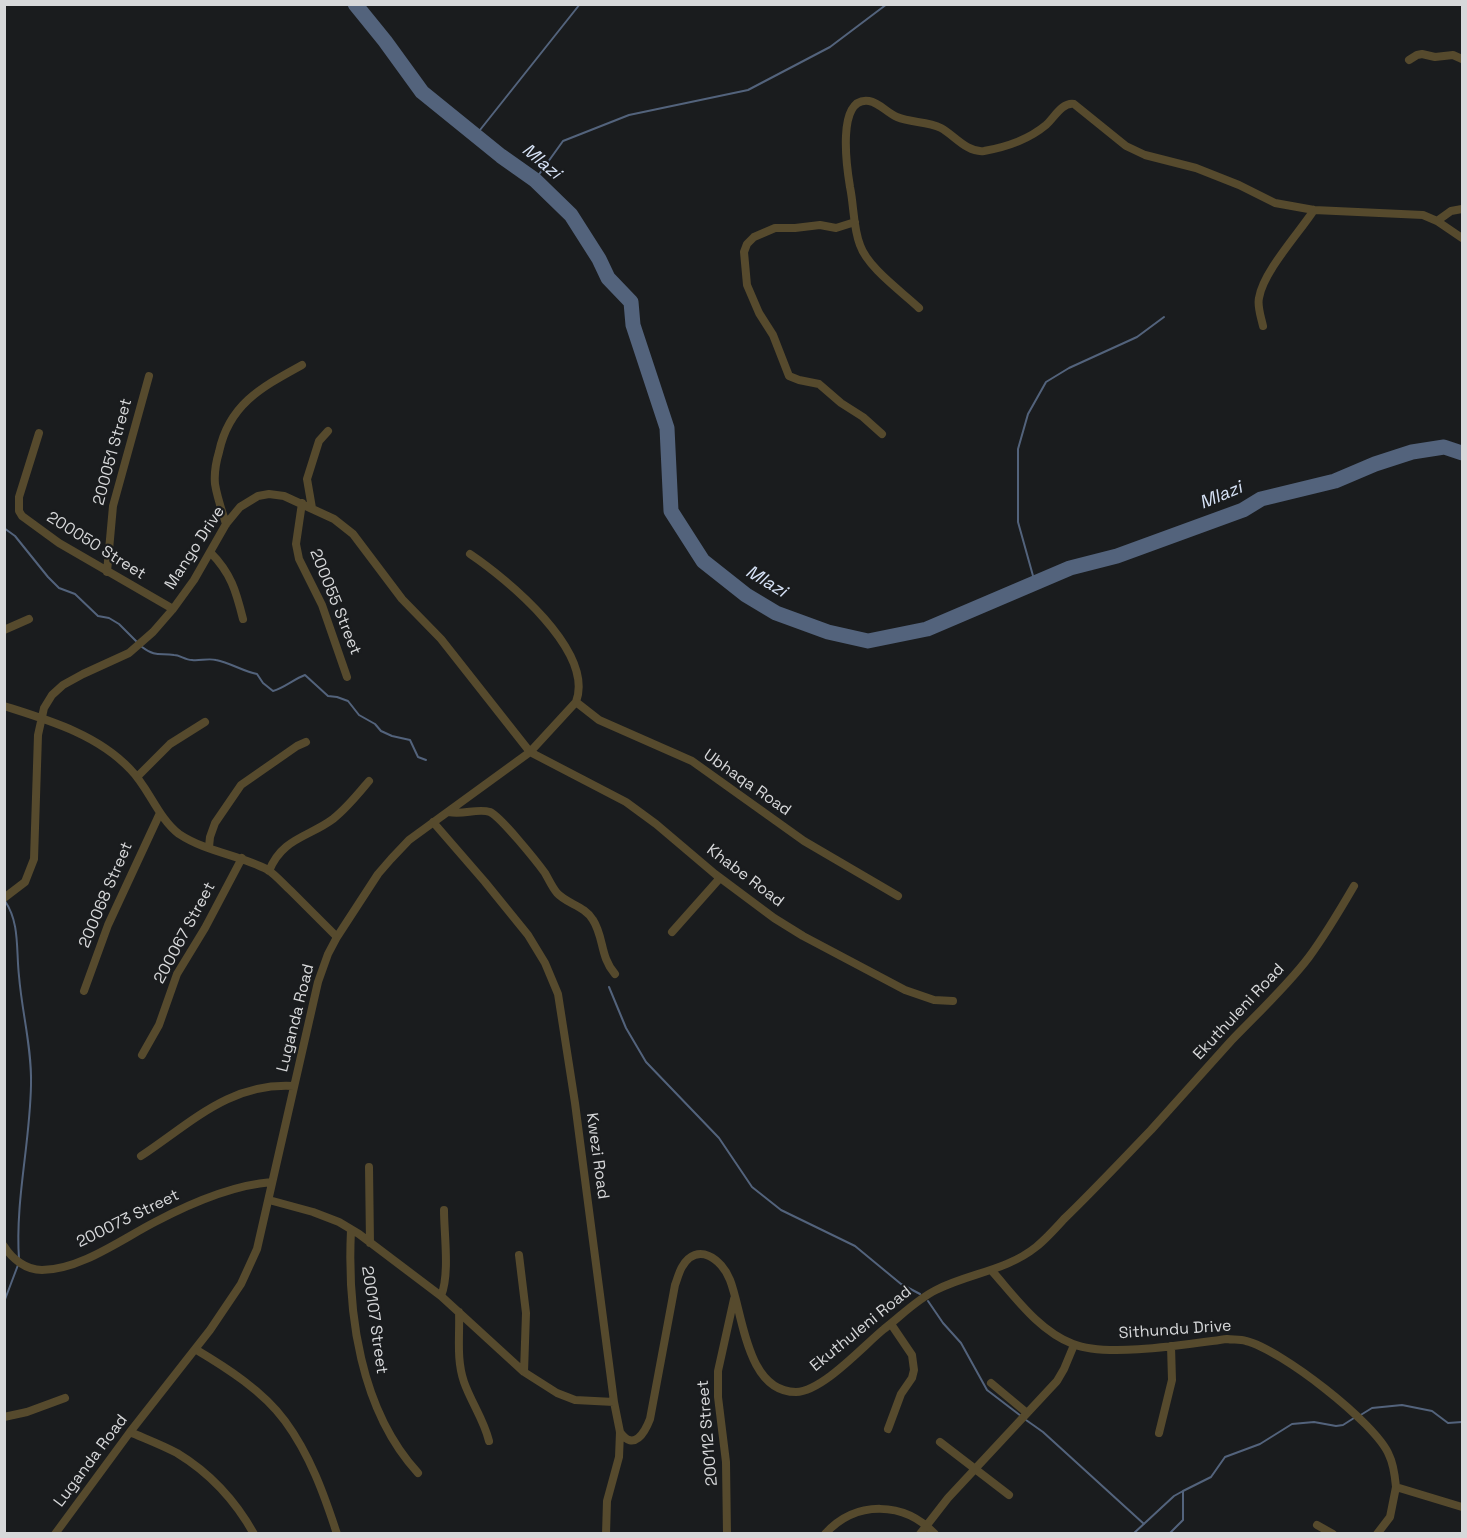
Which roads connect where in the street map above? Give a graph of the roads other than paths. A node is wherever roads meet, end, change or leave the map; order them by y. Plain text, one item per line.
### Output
1 (1462, 59) edge
2 (1409, 60) dead end
3 (1462, 209) edge
4 (1314, 210) junction
5 (1437, 221) junction
6 (855, 222) junction
7 (1462, 238) edge
8 (919, 308) dead end
9 (1263, 326) dead end
10 (302, 365) dead end
11 (149, 376) dead end
12 (328, 431) dead end
13 (39, 433) dead end
14 (882, 434) dead end
15 (302, 503) junction
16 (312, 508) junction
17 (226, 524) junction
18 (210, 552) junction
19 (470, 554) dead end
20 (107, 572) junction
21 (173, 609) junction
22 (29, 619) dead end
23 (243, 620) dead end
24 (4, 630) edge
25 (347, 677) dead end
26 (576, 702) junction
27 (4, 706) edge
28 (41, 717) junction
29 (205, 722) dead end
30 (306, 742) dead end
31 (530, 752) junction
32 (137, 777) junction
33 (369, 781) dead end
34 (449, 812) junction
35 (160, 813) junction
36 (433, 822) junction
37 (209, 848) junction
38 (242, 858) junction
39 (269, 871) junction
40 (720, 878) junction
41 (1354, 886) dead end
42 (898, 896) dead end
43 (4, 898) edge
44 (672, 932) dead end
45 (337, 937) junction
46 (615, 974) dead end
47 (84, 991) dead end
48 (953, 1001) dead end
49 (142, 1055) dead end
50 (294, 1086) junction
51 (141, 1156) dead end
52 (369, 1167) dead end
53 (272, 1182) junction
54 (269, 1200) junction
55 (444, 1210) dead end
56 (351, 1230) junction
57 (370, 1243) junction
58 (4, 1246) edge
59 (519, 1255) dead end
60 (992, 1271) junction
61 (441, 1296) junction
62 (735, 1296) junction
63 (459, 1312) junction
64 (891, 1324) junction
65 (1074, 1345) junction
66 (1171, 1346) junction
67 (195, 1348) junction
68 (524, 1372) junction
69 (991, 1383) dead end
70 (65, 1398) dead end
71 (614, 1402) junction
72 (1027, 1413) junction
73 (4, 1417) edge
74 (888, 1429) dead end
75 (130, 1432) junction
76 (620, 1432) junction
77 (1159, 1433) dead end
78 (489, 1441) dead end
79 (940, 1442) dead end
80 (974, 1469) junction
81 (417, 1473) dead end
82 (1396, 1487) junction
83 (1009, 1495) dead end
84 (1462, 1507) edge
85 (927, 1524) junction
86 (1317, 1525) dead end
87 (58, 1532) edge
88 (254, 1533) edge
89 (337, 1533) edge
90 (606, 1533) edge
91 (727, 1533) edge
92 (825, 1533) edge
93 (920, 1533) edge
94 (935, 1533) edge
95 (1333, 1533) edge
96 (1377, 1533) edge

1 - 2 street
3 - 5 street
4 - 5 street
4 - 6 street
4 - 9 street
5 - 7 street
6 - 8 street
6 - 14 street
10 - 17 street
11 - 20 street, 200051 Street
12 - 16 street
13 - 20 street, 200050 Street
15 - 16 street, Mango Drive
15 - 17 street, Mango Drive
15 - 25 street, 200055 Street
16 - 31 street, Mango Drive
17 - 18 street, Mango Drive
18 - 21 street, Mango Drive
18 - 23 street
19 - 26 street
20 - 21 street, 200050 Street
21 - 28 street, Mango Drive
22 - 24 street
26 - 31 street, Luganda Road
26 - 42 street, Ubhaqa Road
27 - 28 street
28 - 32 street
28 - 43 street, Mango Drive
29 - 32 street
30 - 37 street
31 - 34 street, Luganda Road
31 - 40 street, Khabe Road
32 - 35 street
33 - 39 street
34 - 36 street, Luganda Road
34 - 46 street
35 - 37 street
35 - 47 street, 200068 Street
36 - 45 street, Luganda Road
36 - 71 street, Kwezi Road
37 - 38 street
38 - 39 street
38 - 49 street, 200067 Street
39 - 45 street
40 - 44 street
40 - 48 street, Khabe Road
41 - 60 street, Ekuthuleni Road
45 - 50 street, Luganda Road
50 - 51 street
50 - 53 street, Luganda Road
52 - 57 street
53 - 54 street, Luganda Road
53 - 58 street, 200073 Street
54 - 56 street
54 - 67 street, Luganda Road
55 - 61 street
56 - 57 street
56 - 81 street, 200107 Street
57 - 61 street
59 - 68 street
60 - 64 street, Ekuthuleni Road
60 - 65 street, Sithundu Drive
61 - 63 street
62 - 64 street, Ekuthuleni Road
62 - 76 street, Ekuthuleni Road
62 - 91 street, 200112 Street
63 - 68 street
63 - 78 street
64 - 74 street
65 - 66 street, Sithundu Drive
65 - 72 street
66 - 77 street
66 - 82 street, Sithundu Drive
67 - 75 street, Luganda Road
67 - 89 street
68 - 71 street
69 - 72 street
70 - 73 street
71 - 76 street, Kwezi Road
72 - 80 street
75 - 87 street, Luganda Road
75 - 88 street
76 - 90 street, Kwezi Road
79 - 80 street
80 - 83 street
80 - 85 street
82 - 84 street
82 - 96 street
85 - 92 street
85 - 93 street
85 - 94 street
86 - 95 street

